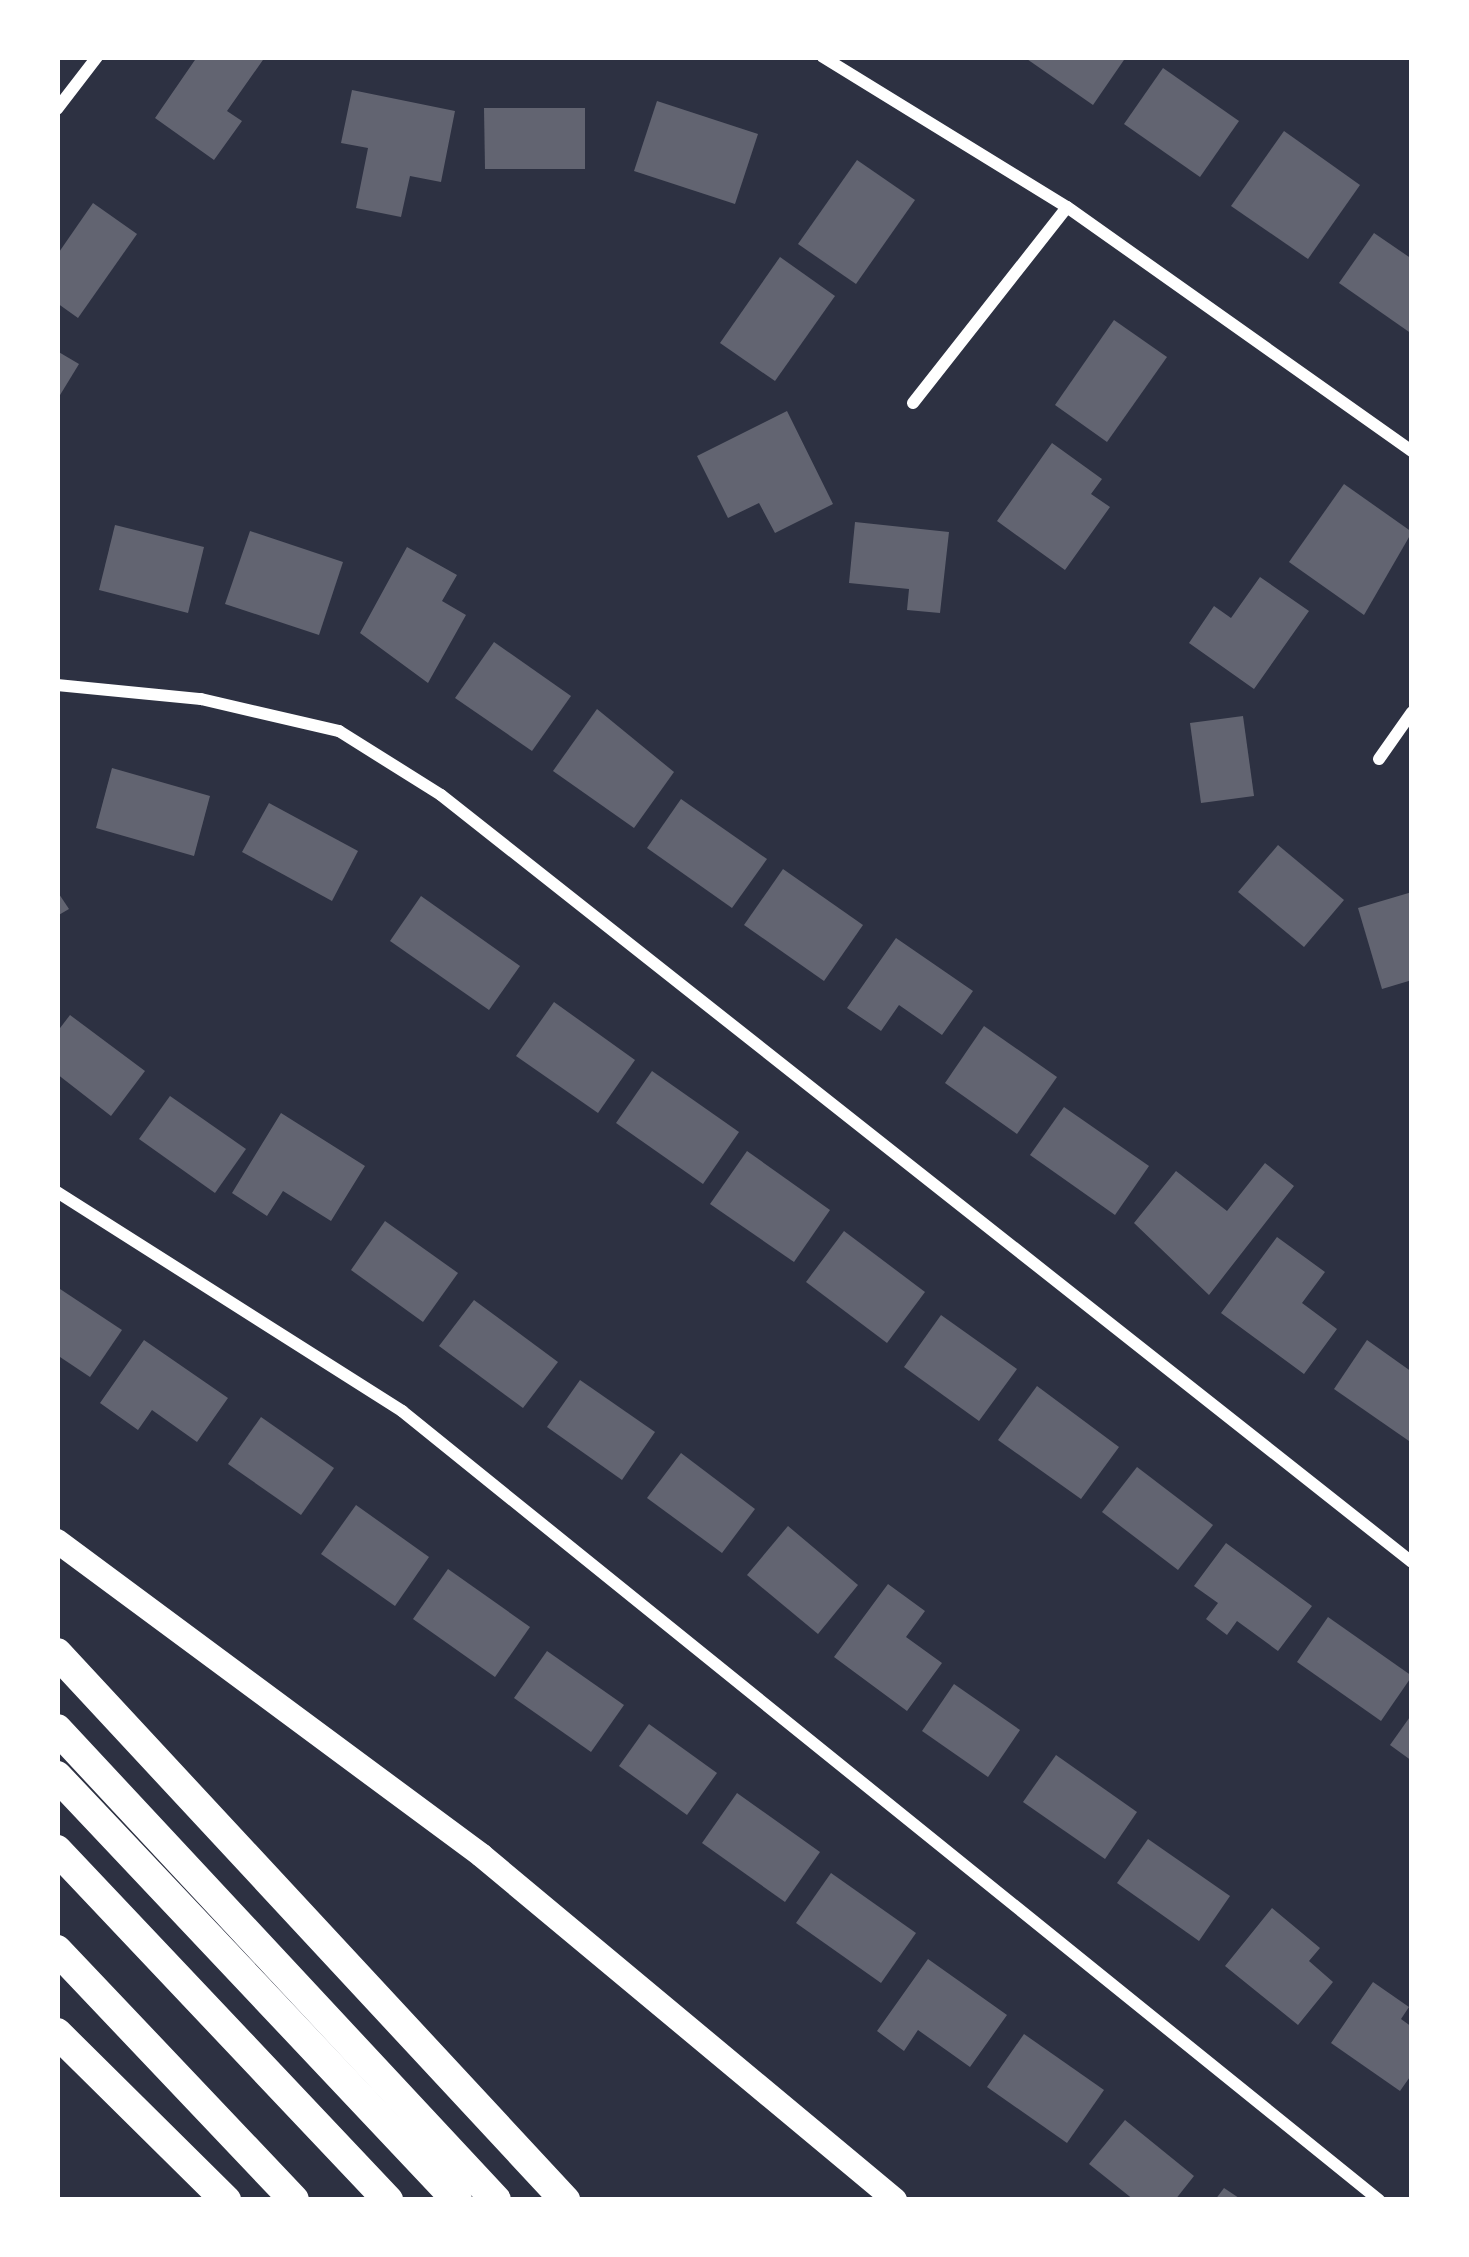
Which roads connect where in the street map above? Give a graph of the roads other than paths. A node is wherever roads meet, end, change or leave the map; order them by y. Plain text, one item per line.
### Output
1 (98, 57) edge
2 (823, 57) edge
3 (57, 109) edge
4 (1067, 208) junction
5 (913, 404) dead end
6 (1412, 451) edge
7 (57, 685) edge
8 (1412, 712) edge
9 (1379, 759) dead end
10 (57, 1192) edge
11 (57, 1541) edge
12 (1412, 1562) edge
13 (57, 1653) edge
14 (57, 1729) edge
15 (57, 1777) edge
16 (57, 1850) edge
17 (57, 1949) edge
18 (57, 2033) edge
19 (226, 2200) edge
20 (294, 2200) edge
21 (388, 2200) edge
22 (457, 2200) edge
23 (496, 2200) edge
24 (566, 2200) edge
25 (895, 2200) edge
26 (1378, 2200) edge

1 - 3 street
2 - 4 street
4 - 5 street
4 - 6 street
7 - 12 street
8 - 9 street
10 - 26 street
11 - 25 main road
13 - 24 highway
14 - 23 highway
15 - 22 highway
16 - 21 highway
17 - 20 highway
18 - 19 highway

